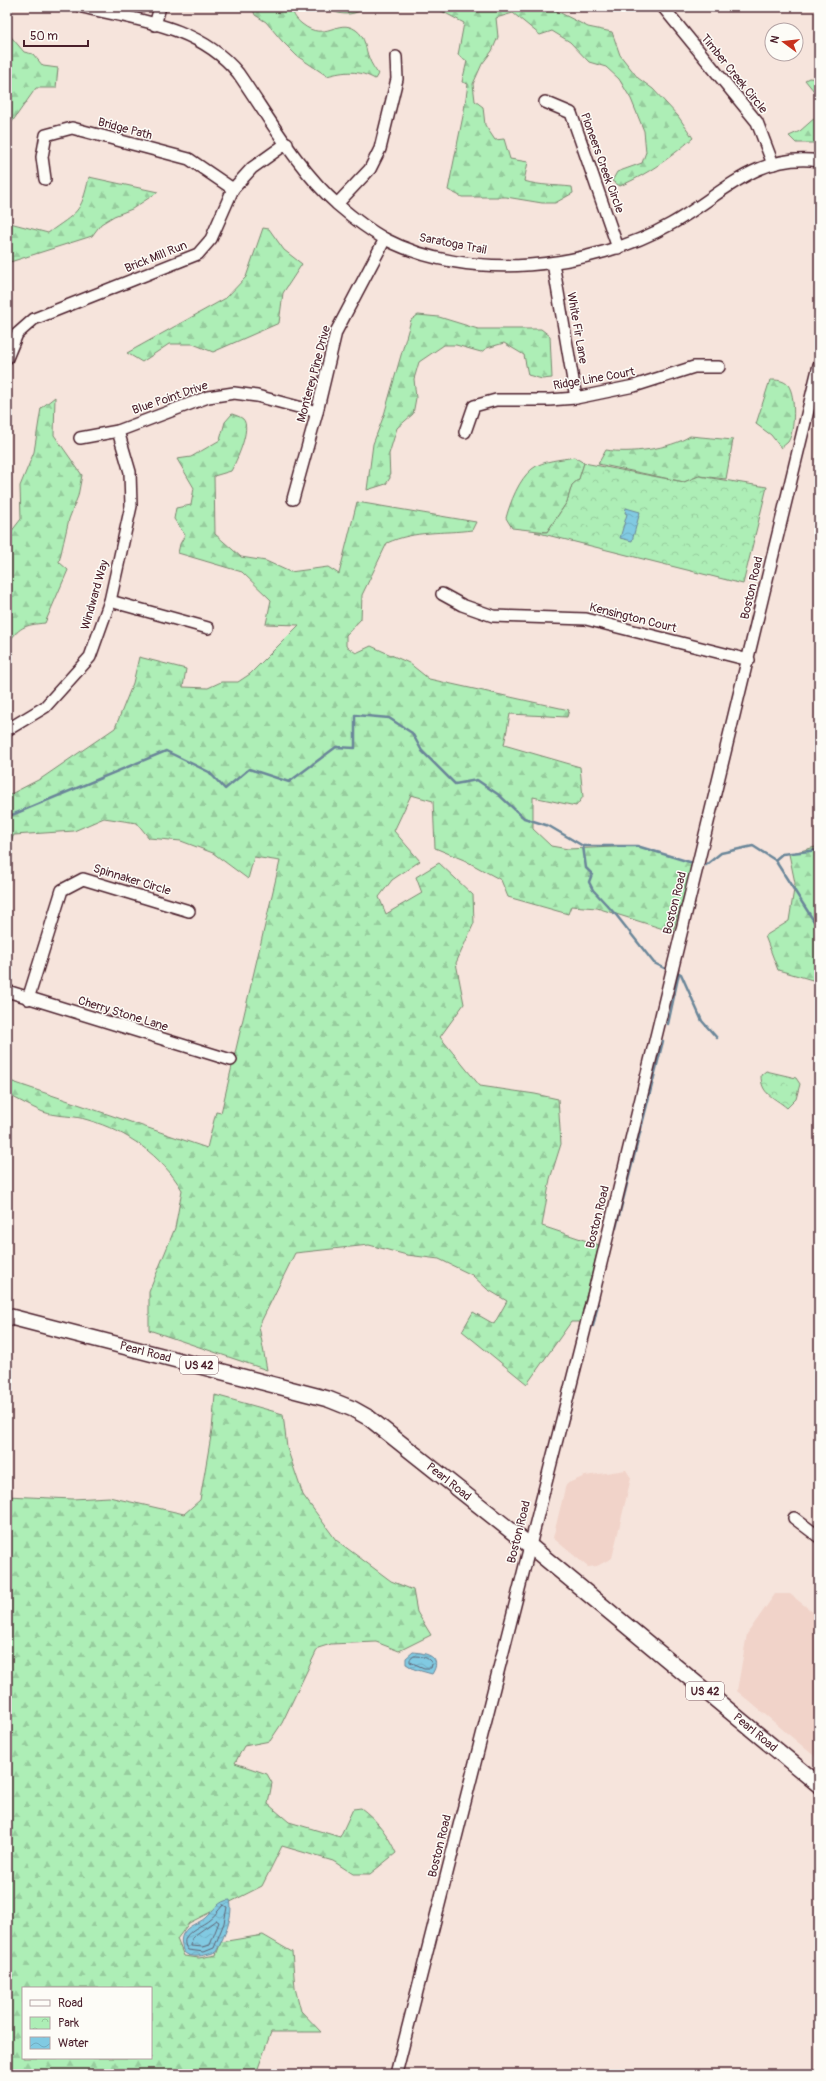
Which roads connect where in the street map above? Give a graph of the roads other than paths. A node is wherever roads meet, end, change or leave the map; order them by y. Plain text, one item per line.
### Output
1 (82, 7) edge
2 (160, 7) edge
3 (663, 7) edge
4 (155, 25) junction
5 (396, 57) dead end
6 (545, 102) dead end
7 (287, 144) junction
8 (819, 161) edge
9 (773, 164) junction
10 (45, 179) dead end
11 (233, 189) junction
12 (337, 204) junction
13 (385, 239) junction
14 (618, 248) junction
15 (553, 263) junction
16 (7, 358) edge
17 (819, 365) edge
18 (719, 367) dead end
19 (576, 398) junction
20 (317, 412) junction
21 (118, 431) junction
22 (465, 432) dead end
23 (80, 438) dead end
24 (293, 500) dead end
25 (442, 594) dead end
26 (110, 601) junction
27 (208, 628) dead end
28 (748, 660) junction
29 (7, 730) edge
30 (189, 911) dead end
31 (7, 991) edge
32 (28, 999) junction
33 (231, 1060) dead end
34 (7, 1316) edge
35 (794, 1518) dead end
36 (819, 1537) edge
37 (529, 1545) junction
38 (819, 1784) edge
39 (396, 2074) edge

1 - 4 street, Saratoga Trail
2 - 4 street
3 - 9 street, Timber Creek Circle
4 - 7 street, Saratoga Trail
5 - 12 street
6 - 14 street, Pioneers Creek Circle
7 - 11 street, Brick Mill Run
7 - 12 street, Saratoga Trail
8 - 9 street, Saratoga Trail
9 - 14 street, Saratoga Trail
10 - 11 street, Bridge Path
11 - 16 street, Brick Mill Run
12 - 13 street, Saratoga Trail
13 - 15 street, Saratoga Trail
13 - 20 street, Monterey Pine Drive
14 - 15 street, Saratoga Trail
15 - 19 street, White Fir Lane
17 - 28 street, Boston Road
18 - 19 street, Ridge Line Court
19 - 22 street, Ridge Line Court
20 - 21 street, Blue Point Drive
20 - 24 street, Monterey Pine Drive
21 - 23 street, Blue Point Drive
21 - 26 street, Windward Way
25 - 28 street, Kensington Court
26 - 27 street
26 - 29 street, Windward Way
28 - 37 street, Boston Road
30 - 32 street, Spinnaker Circle
31 - 32 street, Cherry Stone Lane
32 - 33 street, Cherry Stone Lane
34 - 37 main road, Pearl Road / US 42
35 - 36 street
37 - 38 main road, Pearl Road / US 42
37 - 39 street, Boston Road

